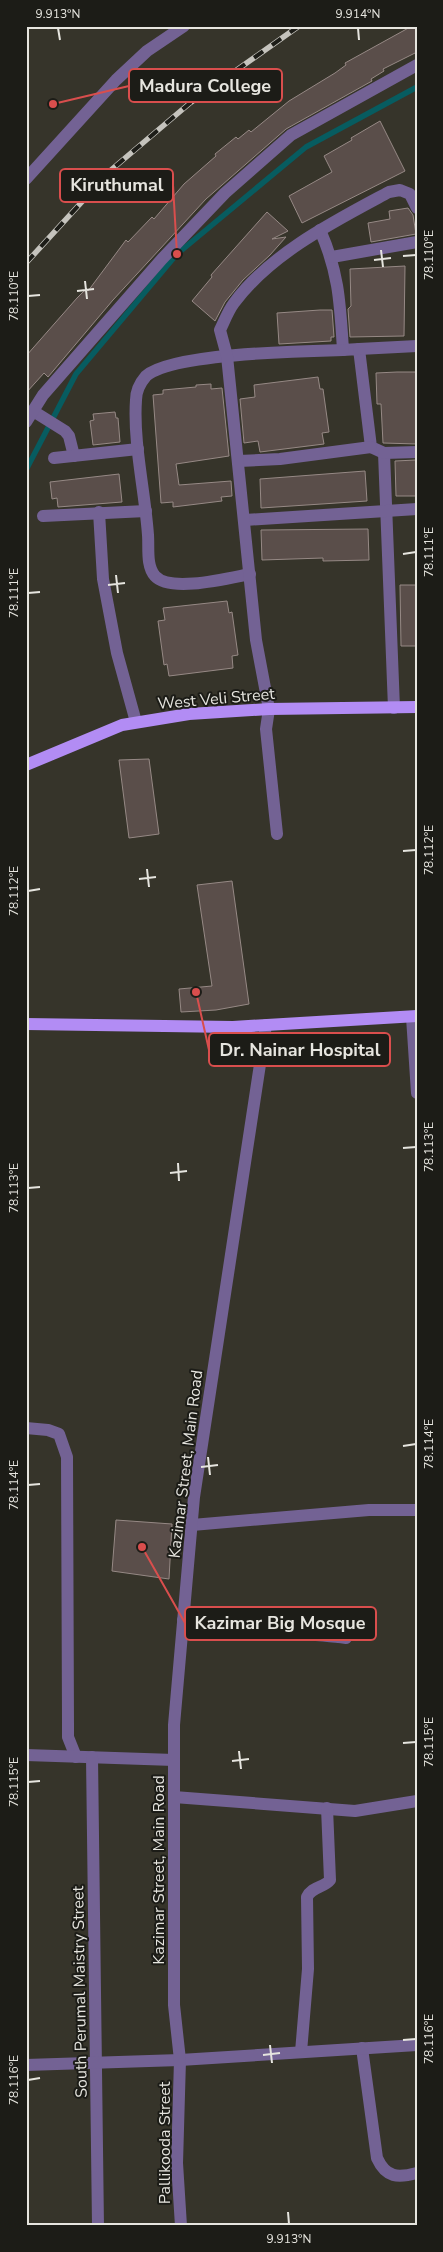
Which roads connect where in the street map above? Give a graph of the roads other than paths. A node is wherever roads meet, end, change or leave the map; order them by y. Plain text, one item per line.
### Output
1 (184, 26) edge
2 (417, 65) edge
3 (26, 179) edge
4 (417, 208) edge
5 (320, 230) junction
6 (417, 242) edge
7 (332, 256) junction
8 (417, 346) edge
9 (359, 349) junction
10 (343, 350) junction
11 (227, 356) junction
12 (30, 417) edge
13 (371, 448) junction
14 (138, 449) junction
15 (417, 452) edge
16 (384, 453) junction
17 (74, 456) junction
18 (54, 458) dead end
19 (239, 461) junction
20 (417, 509) edge
21 (386, 510) junction
22 (146, 511) junction
23 (99, 512) junction
24 (43, 516) dead end
25 (245, 520) junction
26 (250, 574) junction
27 (417, 707) edge
28 (394, 708) junction
29 (269, 709) junction
30 (136, 722) junction
31 (26, 765) edge
32 (277, 834) dead end
33 (414, 1016) edge
34 (26, 1024) edge
35 (266, 1026) junction
36 (417, 1093) edge
37 (26, 1428) edge
38 (417, 1510) edge
39 (192, 1525) junction
40 (183, 1620) junction
41 (346, 1638) dead end
42 (26, 1755) edge
43 (76, 1756) junction
44 (92, 1757) junction
45 (174, 1760) junction
46 (174, 1797) junction
47 (417, 1801) edge
48 (327, 1808) junction
49 (417, 2045) edge
50 (362, 2048) junction
51 (301, 2052) junction
52 (180, 2060) junction
53 (96, 2063) junction
54 (26, 2065) edge
55 (417, 2173) edge
56 (98, 2226) edge
57 (181, 2226) edge

1 - 3 street
2 - 12 street
4 - 5 street
5 - 7 street
5 - 11 street
6 - 7 street
7 - 10 street
8 - 9 street
9 - 10 street
9 - 13 street
10 - 11 street
11 - 14 street
11 - 19 street
12 - 17 street
13 - 16 street
13 - 19 street
14 - 17 street
14 - 22 street
15 - 16 street
16 - 21 street
17 - 18 street
19 - 25 street
20 - 21 street
21 - 25 street
21 - 28 street
22 - 23 street
22 - 26 street
23 - 24 street
23 - 30 street
25 - 26 street
26 - 29 street
27 - 28 main road, West Veli Street
28 - 29 main road, West Veli Street
29 - 30 main road, West Veli Street
29 - 32 street
30 - 31 main road, West Veli Street
33 - 35 main road
33 - 36 street
34 - 35 main road
35 - 39 street, Kazimar Street, Main Road
37 - 43 street
38 - 39 street
39 - 40 street, Kazimar Street, Main Road
40 - 41 street
40 - 45 street, Kazimar Street, Main Road
42 - 43 street
43 - 44 street
44 - 45 street
44 - 53 street, South Perumal Maistry Street
45 - 46 street, Kazimar Street, Main Road
46 - 48 street
46 - 52 street, Kazimar Street, Main Road
47 - 48 street
48 - 51 street
49 - 50 street
50 - 51 street
50 - 55 street
51 - 52 street
52 - 53 street
52 - 57 street, Pallikooda Street
53 - 54 street
53 - 56 street, South Perumal Maistry Street

